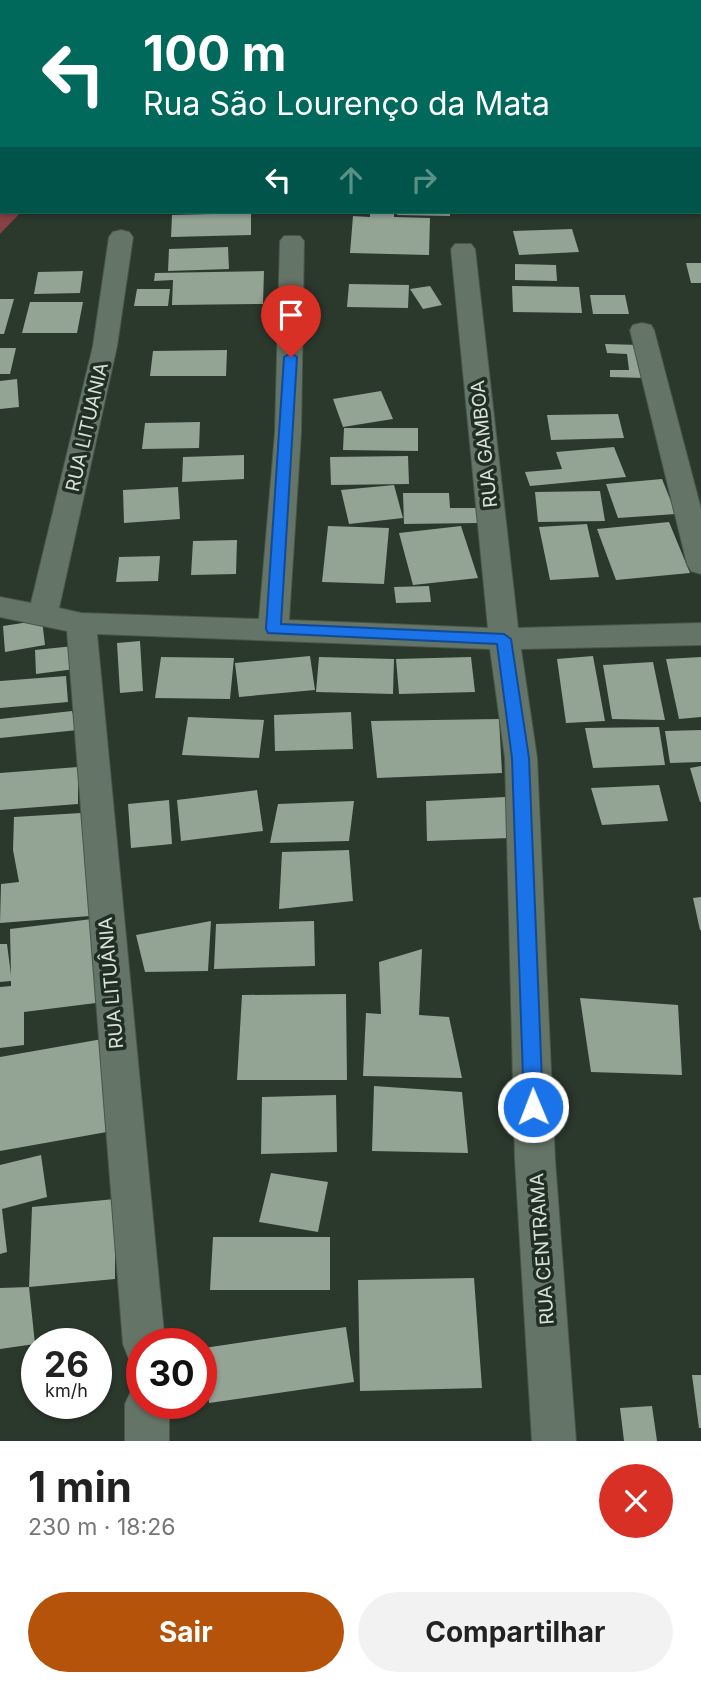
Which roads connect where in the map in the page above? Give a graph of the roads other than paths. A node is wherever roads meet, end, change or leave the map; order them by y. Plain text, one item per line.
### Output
1 (121, 237) dead end
2 (292, 241) dead end
3 (463, 249) dead end
4 (642, 330) dead end
5 (701, 564) edge
6 (0, 607) edge
7 (43, 615) junction
8 (81, 623) junction
9 (273, 629) junction
10 (701, 634) edge
11 (504, 639) junction
12 (143, 1328) edge
13 (147, 1419) edge
14 (147, 1441) edge
15 (554, 1441) edge

1 - 7 street, RUA LITUANIA
2 - 9 street
3 - 11 street, RUA GAMBOA
4 - 5 street
6 - 7 street
7 - 8 street
8 - 9 street
8 - 12 street, RUA LITUÂNIA
9 - 11 street
10 - 11 street
11 - 15 street, RUA CENTRAMA
13 - 14 street

